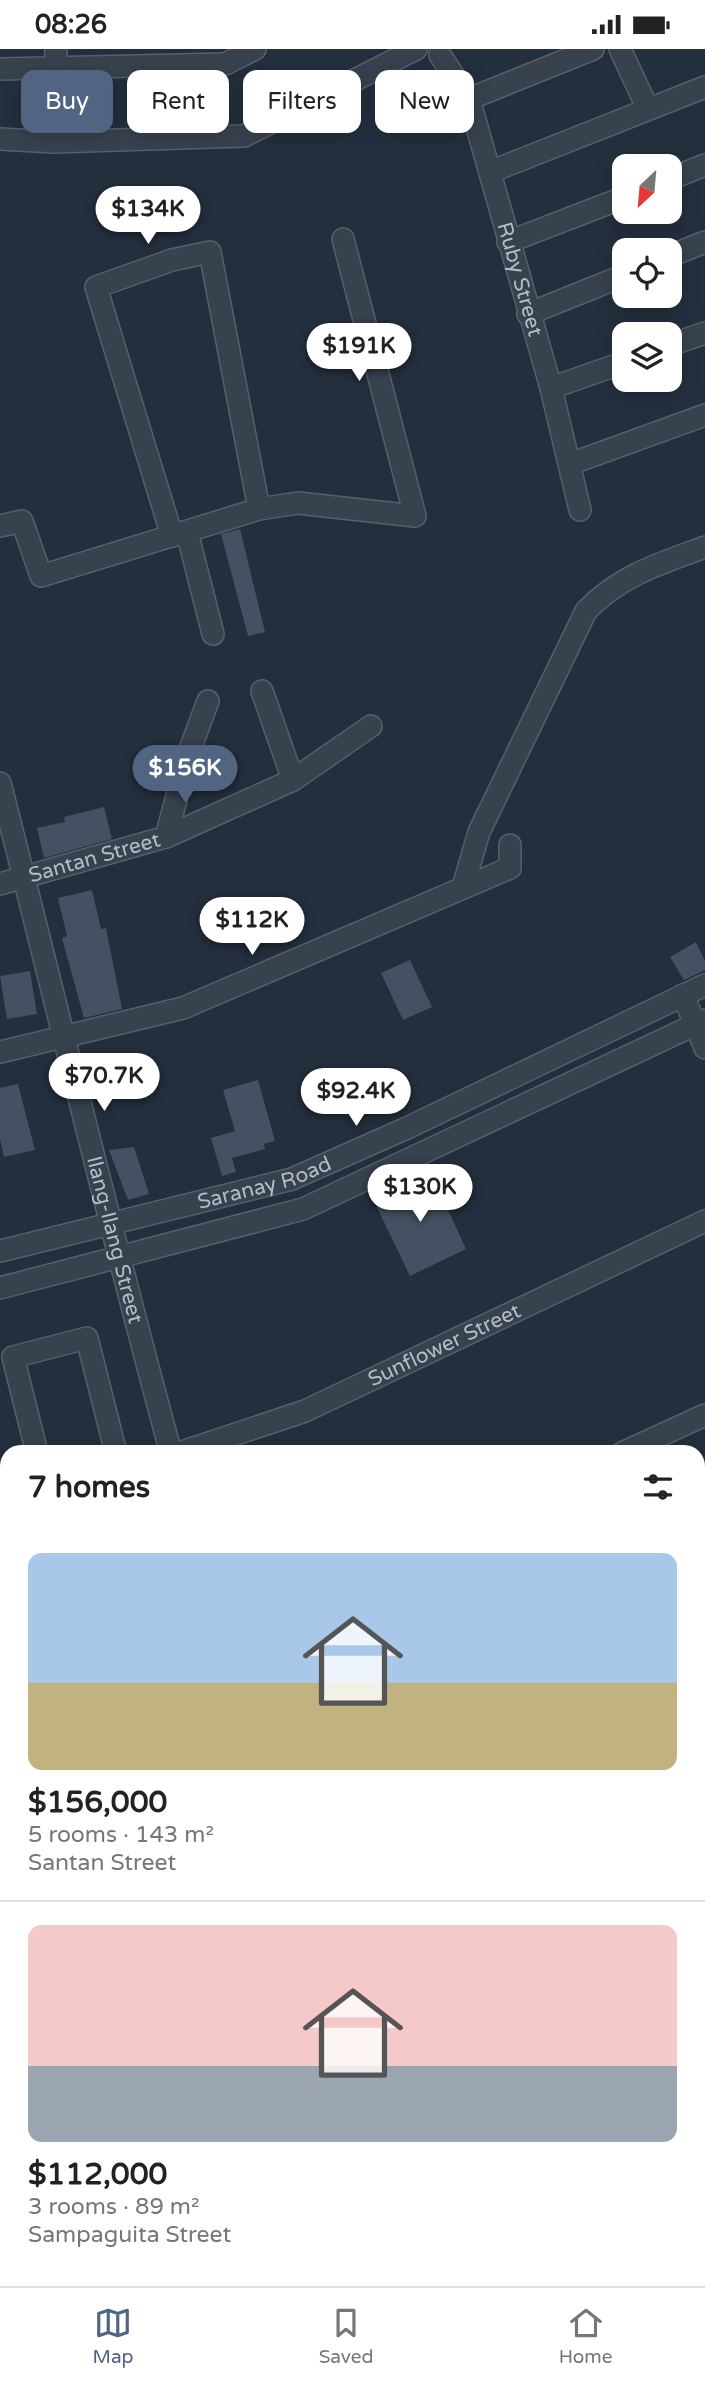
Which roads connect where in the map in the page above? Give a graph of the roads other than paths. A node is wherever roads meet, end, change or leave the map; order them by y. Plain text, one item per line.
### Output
1 (255, 49) edge
2 (416, 49) edge
3 (593, 49) edge
4 (620, 49) edge
5 (440, 55) dead end
6 (56, 60) edge
7 (0, 69) edge
8 (450, 70) edge
9 (705, 87) edge
10 (474, 97) edge
11 (648, 109) junction
12 (474, 116) edge
13 (0, 139) edge
14 (54, 142) junction
15 (705, 165) edge
16 (490, 172) junction
17 (682, 174) edge
18 (612, 202) edge
19 (343, 239) dead end
20 (705, 242) edge
21 (509, 243) junction
22 (682, 251) edge
23 (612, 280) edge
24 (528, 314) junction
25 (705, 333) edge
26 (682, 341) edge
27 (612, 367) edge
28 (551, 388) junction
29 (705, 415) edge
30 (570, 464) junction
31 (259, 509) junction
32 (580, 510) dead end
33 (0, 526) edge
34 (179, 534) junction
35 (705, 547) edge
36 (213, 634) dead end
37 (262, 691) dead end
38 (208, 701) dead end
39 (372, 726) dead end
40 (293, 780) junction
41 (0, 783) edge
42 (166, 837) junction
43 (510, 845) dead end
44 (24, 879) junction
45 (0, 884) edge
46 (463, 887) junction
47 (705, 985) edge
48 (683, 995) junction
49 (700, 1023) edge
50 (65, 1036) junction
51 (705, 1048) edge
52 (0, 1052) edge
53 (705, 1221) edge
54 (108, 1223) junction
55 (0, 1251) edge
56 (117, 1256) junction
57 (0, 1288) edge
58 (705, 1415) edge
59 (35, 1445) edge
60 (114, 1445) edge
61 (170, 1445) edge
62 (203, 1445) edge
63 (639, 1445) edge

1 - 6 street
2 - 14 street
3 - 10 street
4 - 11 street
5 - 8 street, Ruby Street
6 - 7 street
6 - 14 street
9 - 11 street
11 - 16 street
12 - 16 street, Ruby Street
13 - 14 street
15 - 17 street
16 - 21 street, Ruby Street
18 - 21 street
19 - 31 street
20 - 22 street
21 - 24 street, Ruby Street
23 - 24 street
24 - 28 street, Ruby Street
25 - 26 street
27 - 28 street
28 - 30 street, Ruby Street
29 - 30 street
30 - 32 street, Ruby Street
31 - 34 street
31 - 34 street
33 - 34 street
34 - 36 street
35 - 46 street
37 - 40 street
38 - 42 street
39 - 40 street, Santan Street
40 - 42 street, Santan Street
41 - 44 street, Ilang-Ilang Street
42 - 44 street, Santan Street
43 - 46 street
44 - 45 street, Santan Street
44 - 50 street, Ilang-Ilang Street
46 - 50 street
47 - 48 street, Saranay Road
48 - 49 street
48 - 54 street, Saranay Road
49 - 51 street
49 - 56 street, Saranay Road
50 - 52 street
50 - 54 street, Ilang-Ilang Street
53 - 62 street, Sunflower Street
54 - 55 street, Saranay Road
54 - 56 street, Ilang-Ilang Street
56 - 57 street, Saranay Road
56 - 61 street, Ilang-Ilang Street
58 - 63 street
59 - 60 street

